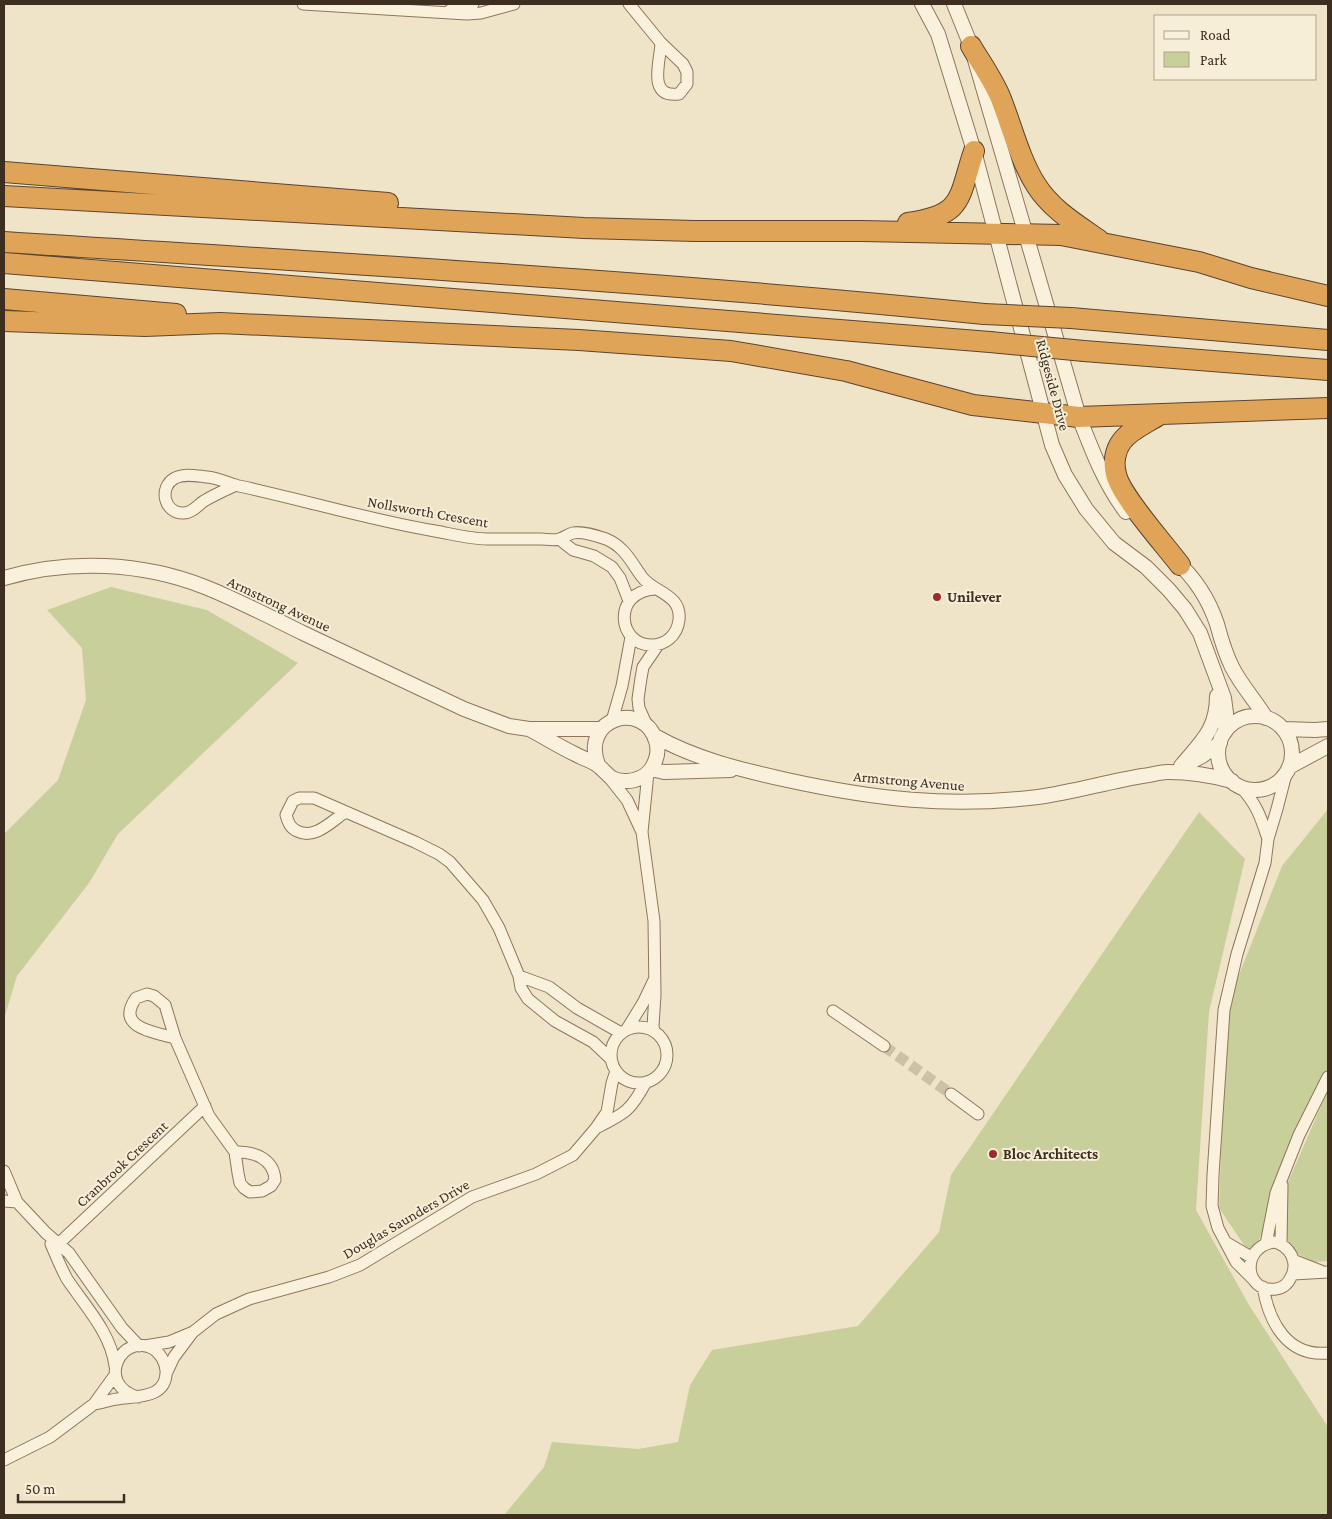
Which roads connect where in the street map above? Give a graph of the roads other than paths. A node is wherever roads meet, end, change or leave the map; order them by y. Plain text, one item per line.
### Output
1 (303, 4) edge
2 (473, 4) edge
3 (514, 4) edge
4 (630, 4) edge
5 (922, 4) edge
6 (954, 4) edge
7 (443, 12) junction
8 (661, 43) dead end
9 (972, 46) junction
10 (974, 151) junction
11 (4, 172) edge
12 (4, 196) edge
13 (584, 228) junction
14 (862, 231) junction
15 (995, 233) junction
16 (1027, 234) junction
17 (4, 242) edge
18 (1104, 243) junction
19 (4, 263) edge
20 (1328, 296) edge
21 (4, 298) edge
22 (4, 321) edge
23 (220, 323) junction
24 (1328, 340) edge
25 (1328, 370) edge
26 (1328, 408) edge
27 (1044, 414) junction
28 (1161, 414) junction
29 (1079, 417) junction
30 (236, 485) junction
31 (559, 539) junction
32 (1180, 564) junction
33 (4, 578) edge
34 (655, 589) junction
35 (629, 601) junction
36 (631, 637) junction
37 (658, 645) junction
38 (1218, 680) junction
39 (1266, 718) junction
40 (607, 725) junction
41 (528, 729) junction
42 (1283, 729) junction
43 (1328, 729) edge
44 (651, 731) junction
45 (1222, 738) junction
46 (1328, 746) edge
47 (598, 765) junction
48 (1181, 766) junction
49 (739, 770) junction
50 (650, 771) junction
51 (1287, 771) junction
52 (1166, 772) junction
53 (608, 776) junction
54 (1236, 783) junction
55 (344, 813) junction
56 (642, 832) junction
57 (1268, 839) junction
58 (519, 976) junction
59 (655, 979) junction
60 (832, 1010) dead end
61 (624, 1031) junction
62 (654, 1031) junction
63 (175, 1038) junction
64 (884, 1046) tunnel mouth
65 (611, 1059) junction
66 (616, 1071) junction
67 (1328, 1077) edge
68 (646, 1082) junction
69 (951, 1094) tunnel mouth
70 (205, 1106) junction
71 (978, 1114) dead end
72 (596, 1128) junction
73 (235, 1152) dead end
74 (4, 1172) edge
75 (1282, 1180) junction
76 (4, 1201) edge
77 (17, 1202) junction
78 (1227, 1243) junction
79 (1266, 1244) junction
80 (1281, 1244) junction
81 (56, 1246) junction
82 (1251, 1257) junction
83 (1293, 1260) junction
84 (1326, 1272) edge
85 (1293, 1274) junction
86 (1258, 1284) junction
87 (193, 1332) junction
88 (142, 1346) junction
89 (1328, 1353) edge
90 (115, 1371) junction
91 (166, 1374) junction
92 (138, 1397) junction
93 (94, 1404) junction
94 (4, 1460) edge

1 - 7 street
2 - 7 street
3 - 7 street
4 - 8 street
5 - 10 street, Ridgeside Drive
6 - 9 street, Ridgeside Drive
9 - 16 street, Ridgeside Drive
9 - 18 highway
10 - 14 highway
10 - 15 street, Ridgeside Drive
11 - 13 highway
12 - 13 highway
13 - 14 highway
14 - 15 highway
15 - 16 highway
15 - 27 street, Ridgeside Drive
16 - 18 highway
16 - 29 street, Ridgeside Drive
17 - 24 highway, bridge
18 - 20 highway
19 - 25 highway, bridge
21 - 23 highway
22 - 23 highway
23 - 27 highway
26 - 28 highway
27 - 29 highway
27 - 38 street, Ridgeside Drive
28 - 29 highway
28 - 32 highway
29 - 32 street, Ridgeside Drive
30 - 30 street, Nollsworth Crescent
30 - 31 street, Nollsworth Crescent
31 - 34 street, Nollsworth Crescent
31 - 35 street
32 - 39 street, Ridgeside Drive
33 - 41 street, Armstrong Avenue
34 - 35 street
34 - 37 street
35 - 36 street
36 - 37 street
36 - 40 street
37 - 44 street
38 - 45 street, Ridgeside Drive
38 - 48 street
39 - 42 street
39 - 45 street
40 - 41 street, Armstrong Avenue
40 - 44 street
40 - 47 street
41 - 47 street, Armstrong Avenue
42 - 43 street
42 - 51 street
44 - 49 street, Armstrong Avenue
44 - 50 street
45 - 48 street, Armstrong Avenue
45 - 54 street
46 - 51 street
47 - 53 street
48 - 52 street, Armstrong Avenue
49 - 50 street, Armstrong Avenue
49 - 52 street, Armstrong Avenue
50 - 53 street
50 - 56 street
51 - 54 street
51 - 57 street
52 - 54 street, Armstrong Avenue
53 - 56 street
54 - 57 street
55 - 55 street
55 - 58 street
56 - 59 street
57 - 78 street
58 - 61 street
58 - 65 street
59 - 61 street
59 - 62 street
60 - 64 street
61 - 62 street
61 - 65 street
62 - 68 street
63 - 63 street
63 - 70 street
65 - 66 street
66 - 68 street
66 - 72 street, Douglas Saunders Drive
67 - 75 street
68 - 72 street, Douglas Saunders Drive
69 - 71 street
70 - 73 street
70 - 81 street, Cranbrook Crescent
72 - 87 street, Douglas Saunders Drive
74 - 77 street
75 - 79 street
75 - 80 street
76 - 77 street
77 - 81 street
78 - 82 street
78 - 86 street
79 - 80 street
79 - 82 street
80 - 83 street
81 - 88 street
81 - 90 street
82 - 86 street
83 - 84 street
83 - 85 street
84 - 85 street
85 - 86 street
86 - 89 street
87 - 88 street, Douglas Saunders Drive
87 - 91 street, Douglas Saunders Drive
88 - 90 street
88 - 91 street
90 - 92 street
90 - 93 street
91 - 92 street
92 - 93 street
93 - 94 street

